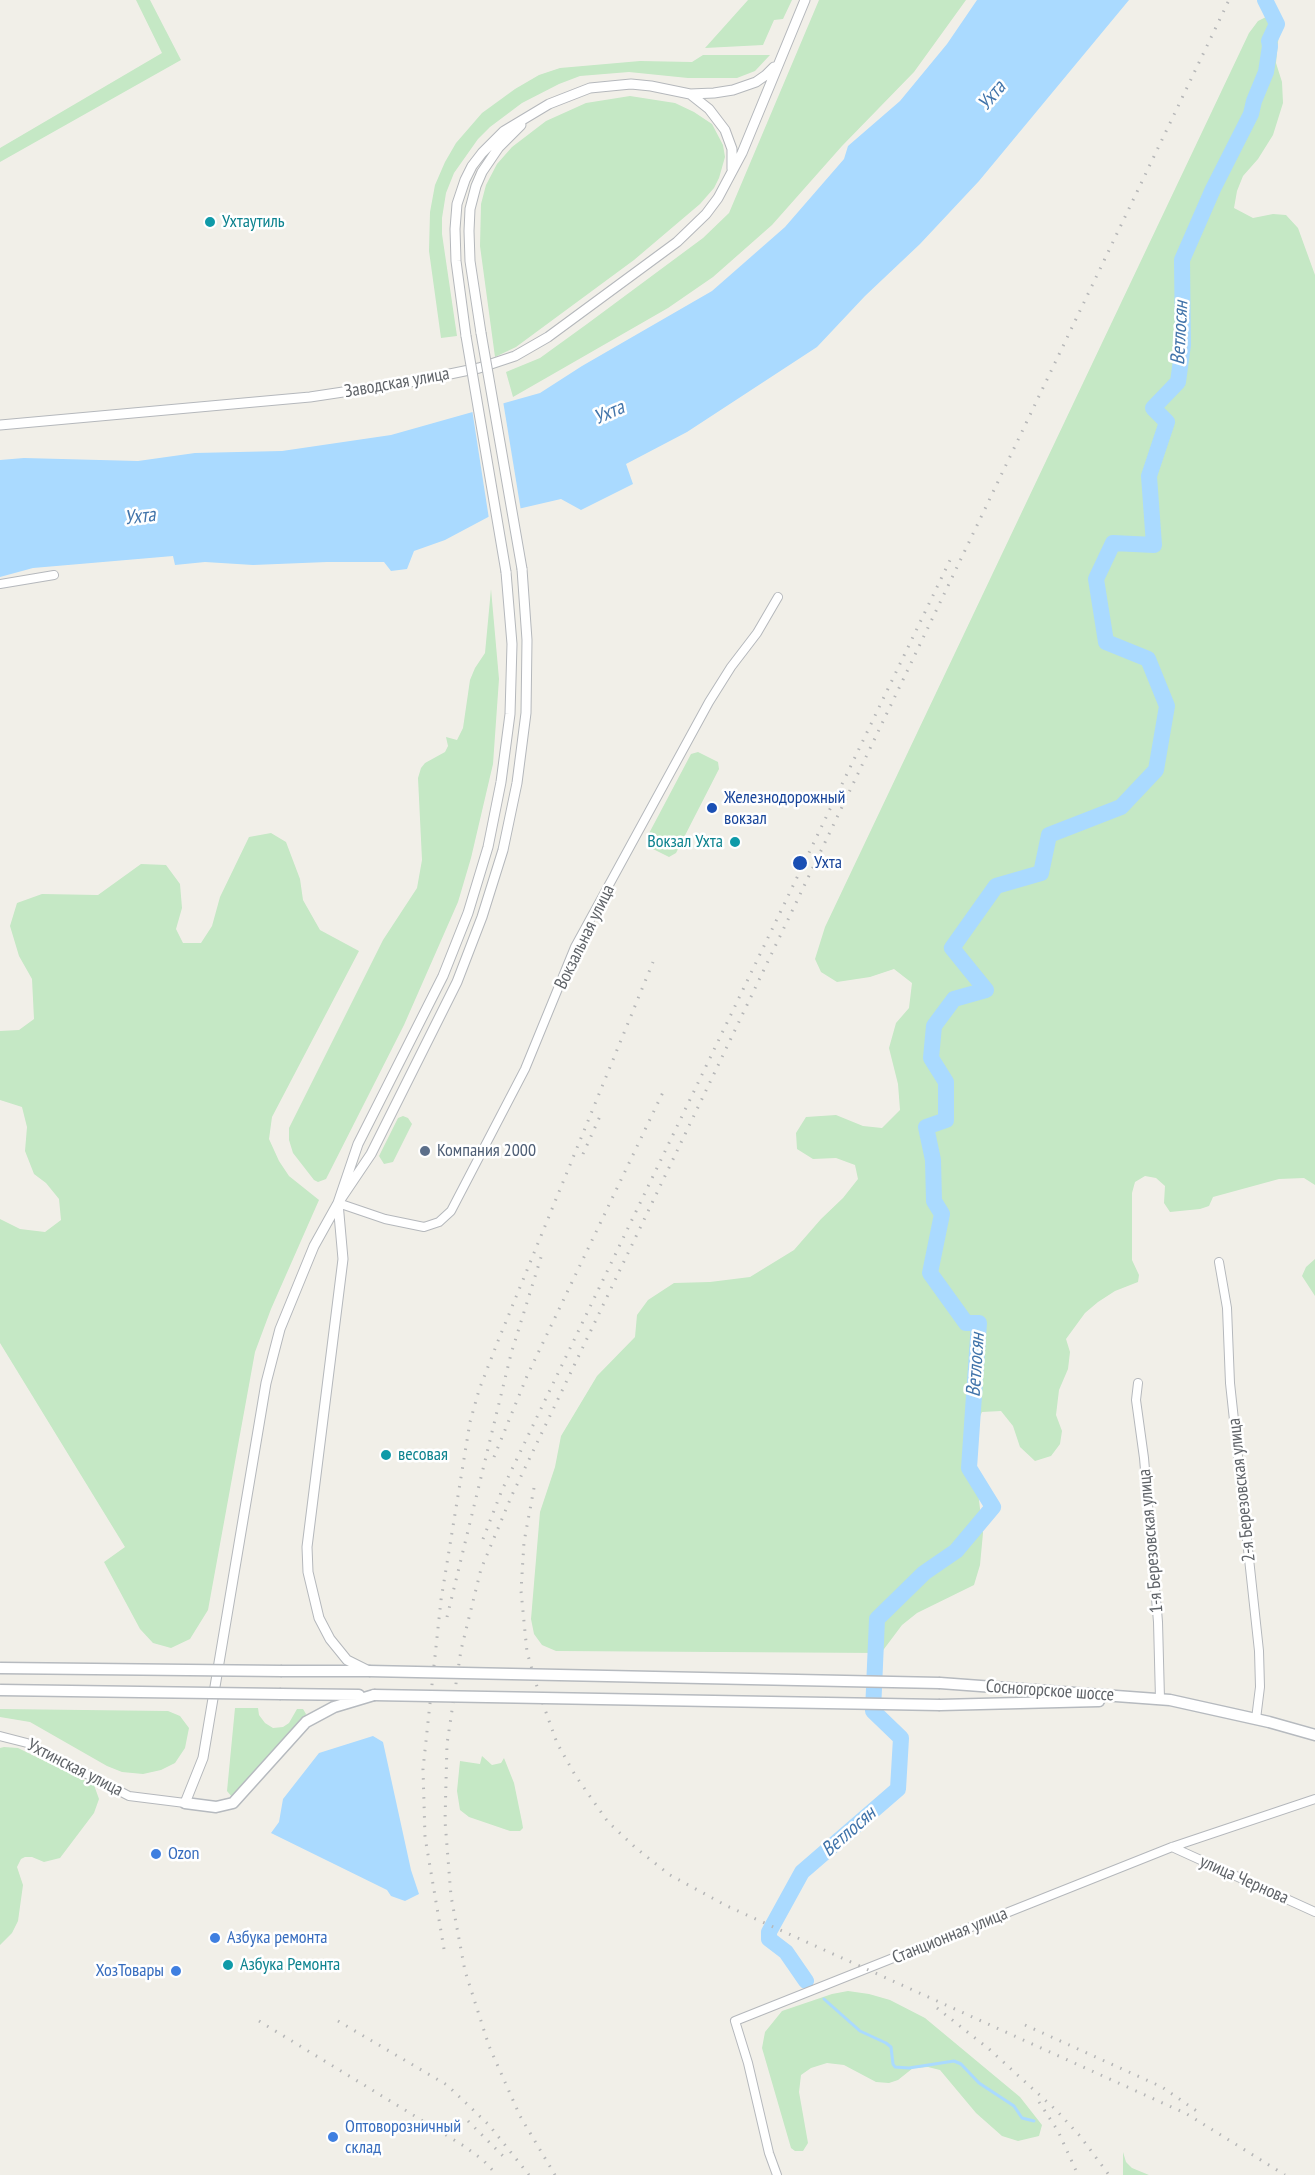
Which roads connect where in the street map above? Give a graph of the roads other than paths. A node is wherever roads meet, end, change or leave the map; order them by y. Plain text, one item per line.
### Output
1 (805, 0) edge
2 (778, 61) junction
3 (690, 94) junction
4 (549, 104) junction
5 (728, 181) junction
6 (0, 425) edge
7 (54, 575) dead end
8 (0, 584) edge
9 (778, 597) dead end
10 (338, 1203) junction
11 (1219, 1262) dead end
12 (1138, 1383) dead end
13 (0, 1668) edge
14 (369, 1671) junction
15 (0, 1690) edge
16 (374, 1695) junction
17 (1160, 1699) junction
18 (1256, 1719) junction
19 (1315, 1735) edge
20 (0, 1736) edge
21 (1315, 1799) edge
22 (185, 1803) junction
23 (1172, 1848) junction
24 (1315, 1912) edge
25 (777, 2175) edge

1 - 2 street, Заводская улица
2 - 3 street
2 - 5 street, Заводская улица
3 - 4 street
3 - 5 street
4 - 10 street, bridge
4 - 10 street, bridge
5 - 6 street, Заводская улица
7 - 8 street
9 - 10 street, Вокзальная улица
10 - 14 street
10 - 22 street
11 - 18 street, 2-я Березовская улица
12 - 17 street, 1-я Березовская улица
13 - 14 main road, Сосногорское шоссе, bridge
14 - 17 main road, Сосногорское шоссе, bridge
15 - 16 main road, Сосногорское шоссе, bridge
16 - 17 main road, Сосногорское шоссе, bridge
16 - 22 main road
17 - 18 main road, Сосногорское шоссе
18 - 19 main road, Сосногорское шоссе
20 - 22 street, Ухтинская улица
21 - 23 street, Станционная улица
23 - 24 street, улица Чернова
23 - 25 street, Станционная улица

